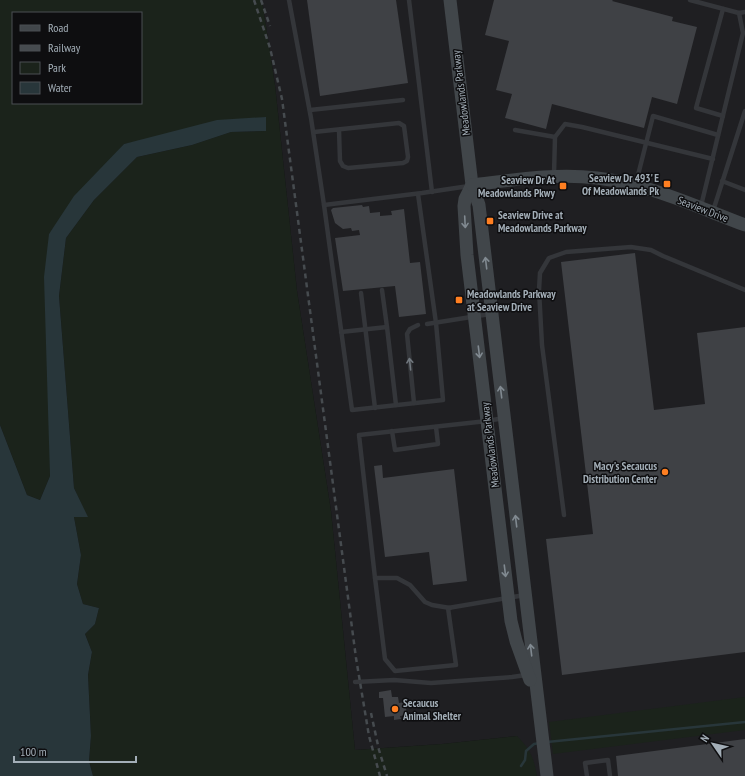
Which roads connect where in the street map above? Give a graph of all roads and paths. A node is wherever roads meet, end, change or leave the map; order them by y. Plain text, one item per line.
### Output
1 (289, 0) edge
2 (409, 0) edge
3 (450, 0) edge
4 (690, 0) edge
5 (723, 9) junction
6 (745, 12) edge
7 (739, 14) junction
8 (403, 100) dead end
9 (310, 110) junction
10 (745, 111) edge
11 (723, 116) junction
12 (339, 130) junction
13 (514, 130) dead end
14 (314, 132) junction
15 (718, 135) junction
16 (555, 137) junction
17 (646, 142) junction
18 (713, 159) junction
19 (554, 176) junction
20 (722, 181) junction
21 (472, 185) junction
22 (635, 185) junction
23 (745, 190) edge
24 (432, 192) junction
25 (418, 194) junction
26 (324, 205) junction
27 (707, 210) junction
28 (745, 225) edge
29 (382, 290) dead end
30 (745, 290) edge
31 (361, 293) dead end
32 (492, 314) junction
33 (474, 316) junction
34 (436, 323) junction
35 (427, 324) dead end
36 (418, 326) dead end
37 (387, 327) junction
38 (365, 330) junction
39 (341, 332) junction
40 (414, 403) junction
41 (396, 405) junction
42 (375, 408) junction
43 (504, 418) junction
44 (487, 421) junction
45 (436, 426) junction
46 (392, 431) junction
47 (564, 515) dead end
48 (374, 578) junction
49 (525, 595) junction
50 (508, 599) junction
51 (450, 608) junction
52 (528, 675) junction
53 (355, 682) dead end
54 (538, 703) junction
55 (547, 776) edge
56 (586, 776) edge
57 (610, 776) edge

1 - 9 lane
2 - 24 lane
3 - 21 street, Meadowlands Parkway
4 - 5 lane
5 - 7 lane
5 - 11 lane
6 - 7 lane
7 - 11 lane
8 - 9 lane
9 - 14 lane
10 - 20 lane
11 - 15 lane
12 - 12 lane
12 - 14 lane
13 - 16 lane
14 - 26 lane
15 - 17 lane
15 - 18 lane
16 - 17 lane
16 - 19 lane
17 - 18 lane
17 - 22 lane
18 - 27 lane
19 - 21 street, Seaview Drive
19 - 22 street, Seaview Drive
20 - 23 lane
20 - 27 lane
21 - 24 lane
32 -> 21 street, Meadowlands Parkway
21 -> 33 street, Meadowlands Parkway
22 - 27 street, Seaview Drive
24 - 25 lane
25 - 26 lane
25 - 34 lane
26 - 39 lane
27 - 28 street, Seaview Drive
29 - 37 lane
30 - 47 lane
31 - 38 lane
32 - 33 lane
43 -> 32 street, Meadowlands Parkway
33 - 34 lane
33 -> 44 street, Meadowlands Parkway
34 - 35 lane
34 - 40 lane
40 -> 36 lane
37 - 38 lane
37 - 41 lane
38 - 39 lane
38 - 42 lane
39 - 42 lane
40 - 41 lane
41 - 42 lane
43 - 44 lane
49 -> 43 street, Meadowlands Parkway
44 - 45 lane
44 -> 50 street, Meadowlands Parkway
45 - 46 lane
45 - 46 lane
46 - 48 lane
48 - 51 lane
48 - 51 lane
49 - 50 lane
54 -> 49 street, Meadowlands Parkway
50 - 51 lane
50 - 52 street, Meadowlands Parkway
52 - 53 lane
52 - 54 street, Meadowlands Parkway
54 - 55 street, Meadowlands Parkway
56 - 57 lane

